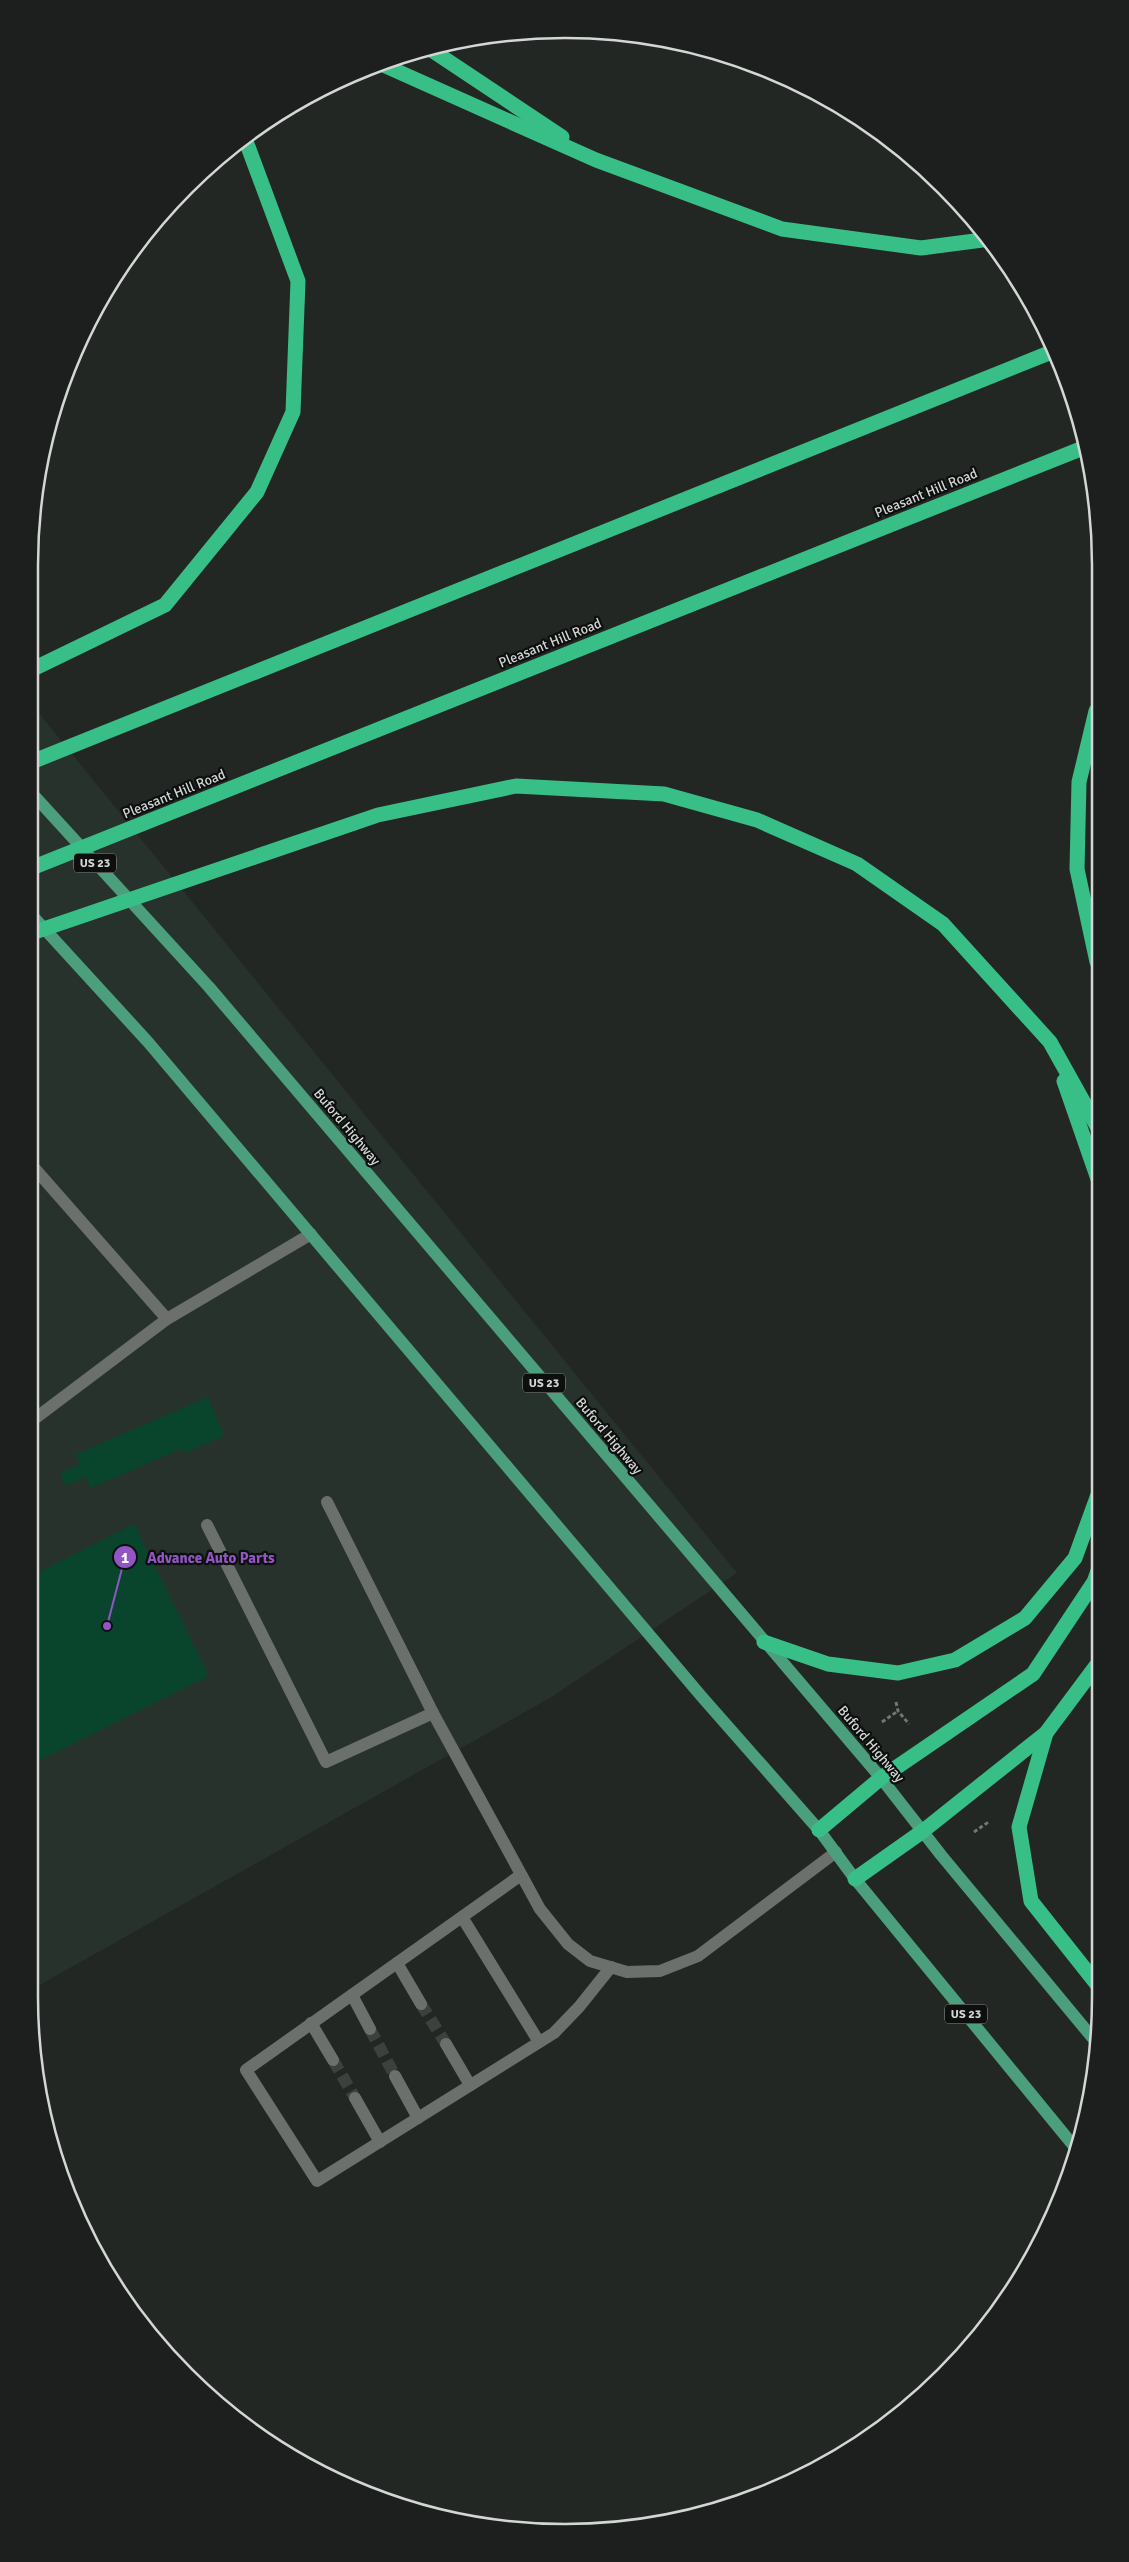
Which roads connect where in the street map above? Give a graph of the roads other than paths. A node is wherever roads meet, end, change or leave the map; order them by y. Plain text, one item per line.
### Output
1 (437, 53) edge
2 (389, 68) edge
3 (247, 144) edge
4 (596, 160) junction
5 (980, 240) edge
6 (1047, 354) edge
7 (1078, 450) edge
8 (38, 667) edge
9 (1092, 728) edge
10 (38, 759) edge
11 (38, 800) edge
12 (38, 865) edge
13 (38, 922) edge
14 (38, 931) edge
15 (1092, 939) edge
16 (1050, 1042) junction
17 (1092, 1117) edge
18 (1092, 1162) edge
19 (38, 1172) edge
20 (311, 1234) junction
21 (167, 1319) junction
22 (38, 1416) edge
23 (327, 1502) dead end
24 (1092, 1511) edge
25 (207, 1525) dead end
26 (1092, 1585) edge
27 (764, 1642) junction
28 (1092, 1671) edge
29 (433, 1713) junction
30 (1046, 1733) junction
31 (881, 1778) junction
32 (819, 1830) junction
33 (923, 1831) junction
34 (836, 1852) junction
35 (521, 1875) junction
36 (856, 1879) junction
37 (462, 1917) junction
38 (397, 1963) junction
39 (611, 1967) junction
40 (1092, 1978) edge
41 (352, 1995) junction
42 (421, 2004) tunnel mouth
43 (312, 2023) junction
44 (370, 2029) tunnel mouth
45 (1090, 2034) edge
46 (539, 2042) junction
47 (446, 2044) tunnel mouth
48 (333, 2060) tunnel mouth
49 (395, 2076) tunnel mouth
50 (470, 2085) junction
51 (355, 2098) tunnel mouth
52 (418, 2118) junction
53 (380, 2142) junction
54 (1071, 2143) edge

1 - 4 highway
2 - 4 highway
3 - 8 highway
4 - 5 highway
6 - 10 highway
7 - 12 highway, Pleasant Hill Road
9 - 15 highway
11 - 27 main road, Buford Highway / US 23
13 - 20 main road, US 23
14 - 16 highway
16 - 17 highway
16 - 18 highway
19 - 21 lane
20 - 21 lane
20 - 32 main road, US 23
21 - 22 lane
23 - 29 lane
24 - 27 highway
25 - 29 lane
26 - 31 highway
27 - 31 main road, Buford Highway / US 23
28 - 30 highway
29 - 35 lane
30 - 33 highway
30 - 40 highway
31 - 32 highway
31 - 33 main road, Buford Highway / US 23
32 - 34 main road, US 23
33 - 36 highway
33 - 45 main road, Buford Highway / US 23
34 - 36 main road, US 23
34 - 39 lane
35 - 37 lane
35 - 39 lane
36 - 54 main road, US 23
37 - 38 lane
37 - 46 lane
38 - 41 lane
38 - 42 lane
39 - 46 lane
41 - 43 lane
41 - 44 lane
43 - 48 lane
43 - 53 lane
46 - 50 lane
47 - 50 lane
49 - 52 lane
50 - 52 lane
51 - 53 lane
52 - 53 lane

